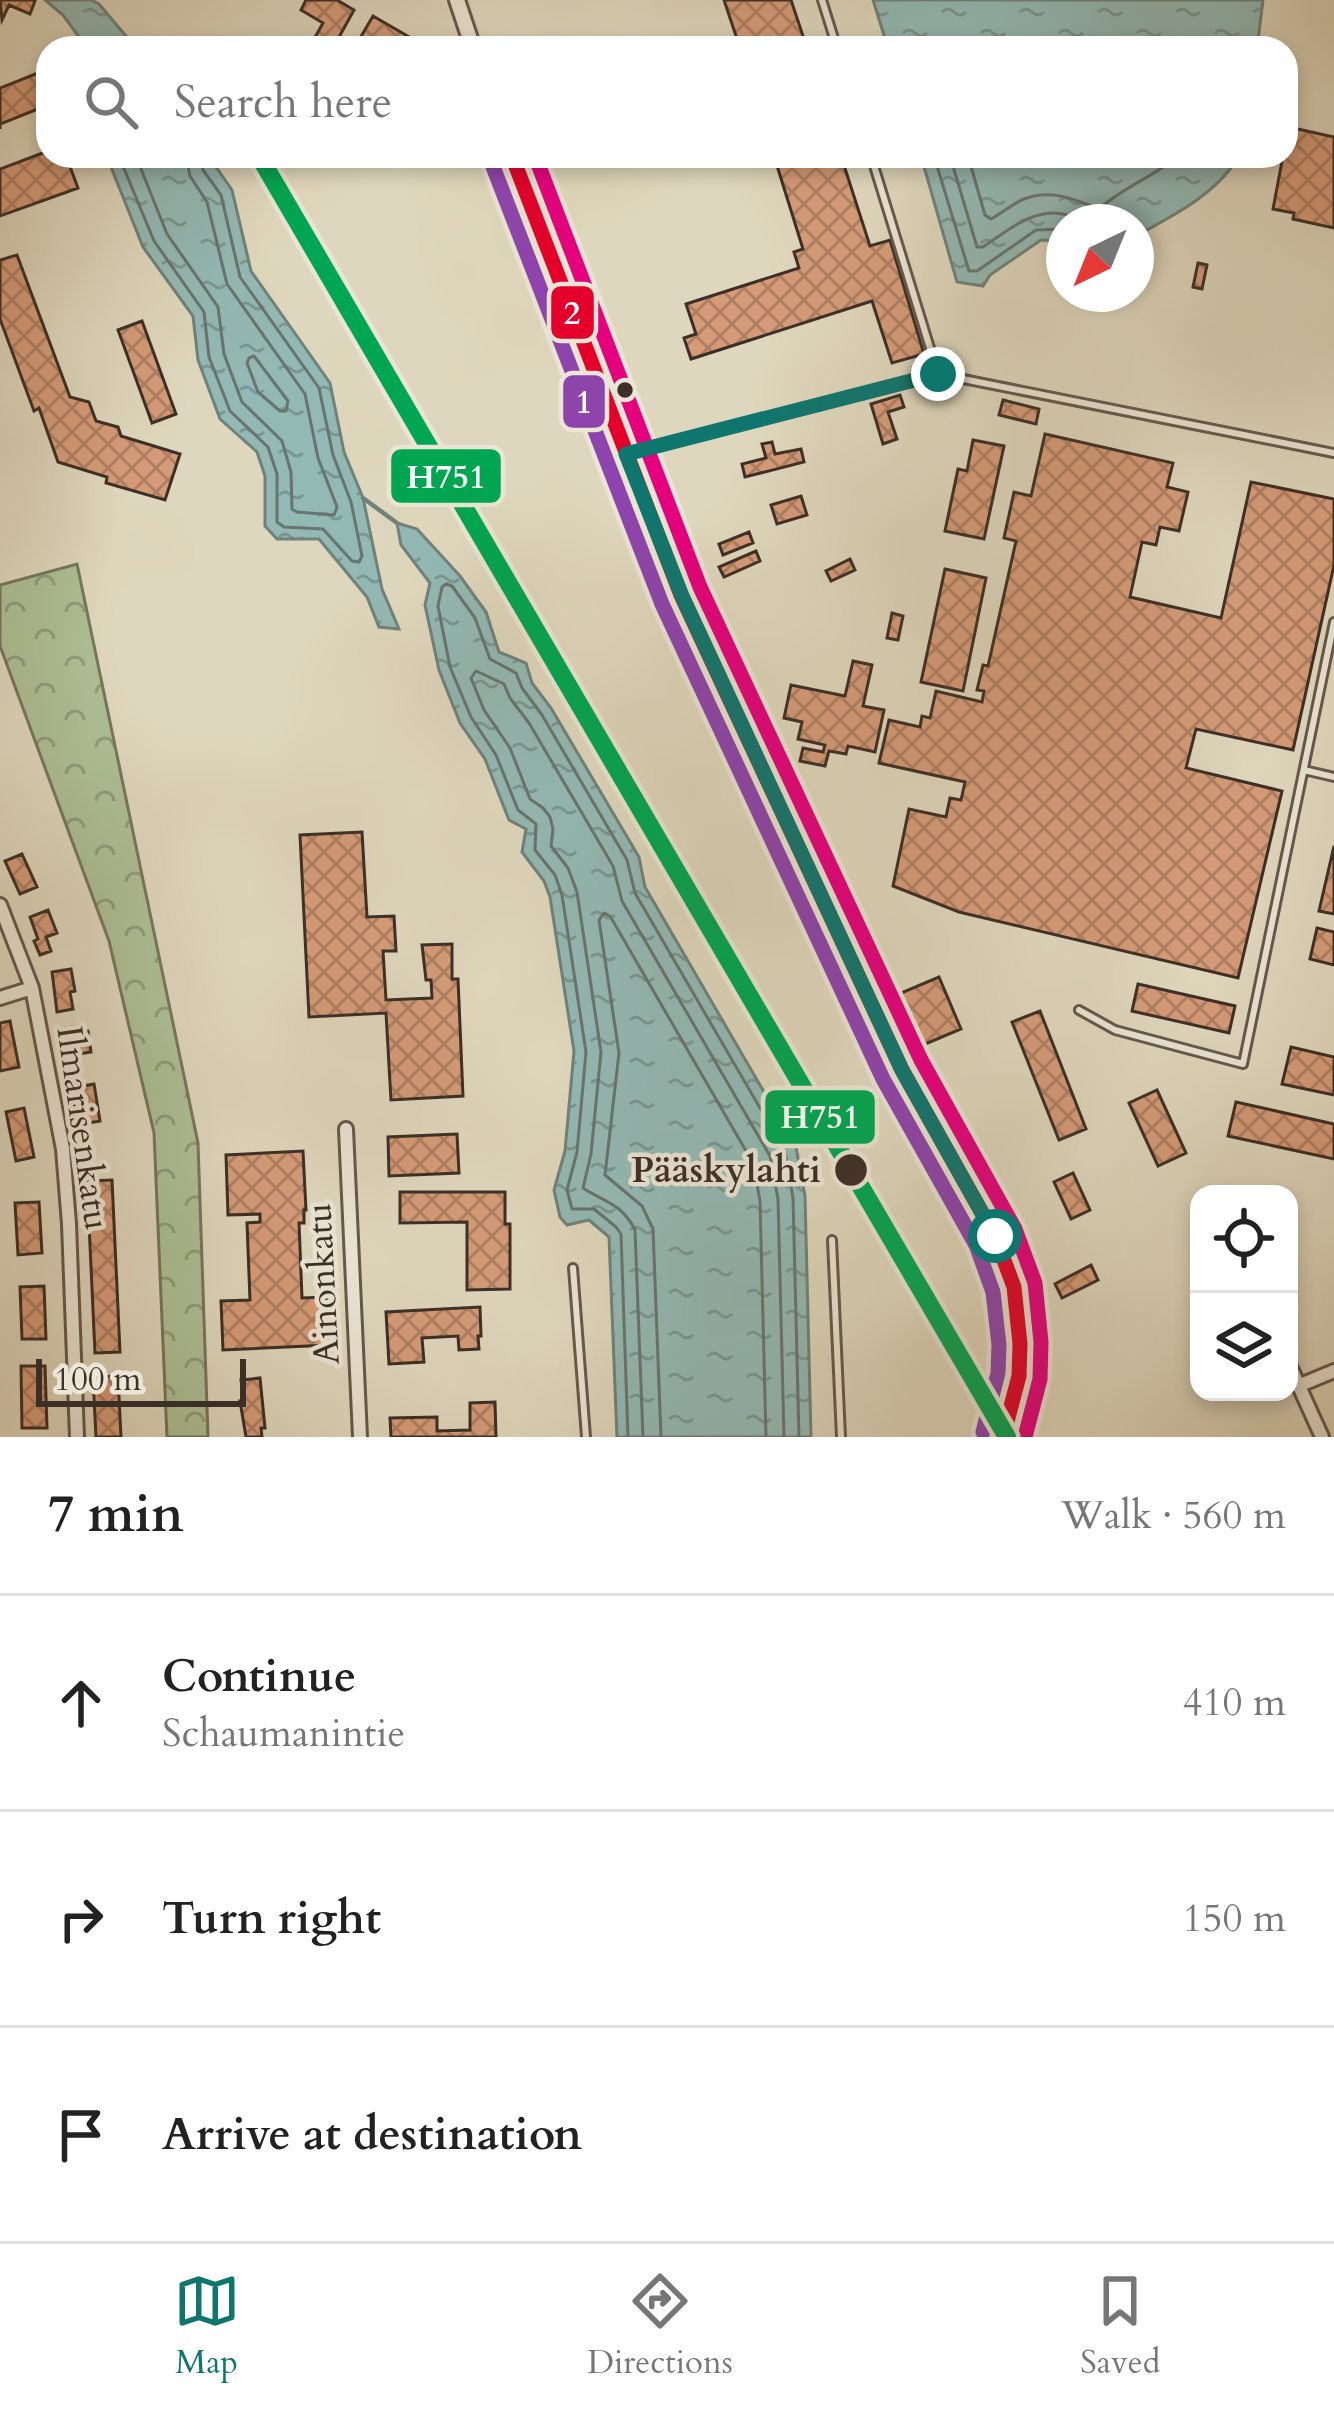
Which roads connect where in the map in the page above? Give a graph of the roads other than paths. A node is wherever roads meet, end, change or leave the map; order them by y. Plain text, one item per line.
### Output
1 (458, 0) edge
2 (822, 0) edge
3 (469, 36) edge
4 (833, 36) edge
5 (517, 168) edge
6 (875, 168) edge
7 (938, 374) junction
8 (1334, 453) edge
9 (626, 454) junction
10 (1334, 622) edge
11 (1304, 770) junction
12 (1334, 778) edge
13 (0, 905) edge
14 (32, 988) junction
15 (0, 998) edge
16 (1079, 1010) dead end
17 (346, 1129) dead end
18 (832, 1240) dead end
19 (573, 1268) dead end
20 (1334, 1371) edge
21 (1298, 1386) joint
22 (77, 1437) edge
23 (360, 1437) edge
24 (586, 1437) edge
25 (842, 1437) edge
26 (1003, 1437) edge
27 (1322, 1437) edge

1 - 3 street
2 - 4 lane
5 - 9 street
6 - 7 lane
7 - 8 lane
7 - 9 lane
9 - 26 street
10 - 11 lane
11 - 12 lane
11 - 16 lane
13 - 14 street, Ilmarisenkatu
14 - 15 street
14 - 22 street, Ilmarisenkatu
17 - 23 street, Ainonkatu
18 - 25 lane
19 - 24 lane
20 - 21 street
21 - 27 street

